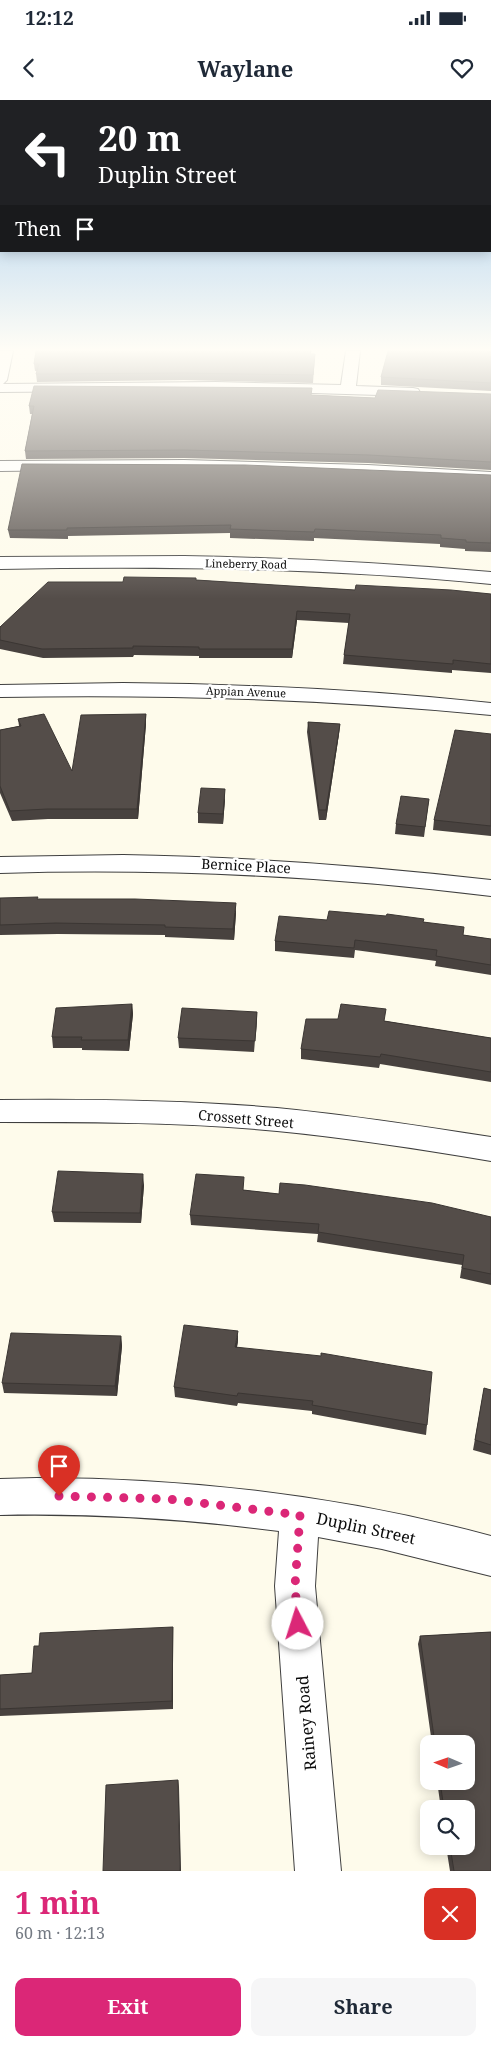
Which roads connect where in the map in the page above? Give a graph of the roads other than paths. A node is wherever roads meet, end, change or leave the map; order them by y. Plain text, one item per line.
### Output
1 (0, 466) edge
2 (491, 477) edge
3 (0, 563) edge
4 (491, 578) edge
5 (0, 691) edge
6 (491, 709) edge
7 (0, 864) edge
8 (491, 888) edge
9 (0, 1111) edge
10 (491, 1149) edge
11 (0, 1497) edge
12 (300, 1515) junction
13 (491, 1556) edge
14 (318, 1871) edge

1 - 2 street
3 - 4 street, Lineberry Road
5 - 6 street, Appian Avenue
7 - 8 street, Bernice Place
9 - 10 street, Crossett Street
11 - 12 street, Duplin Street
12 - 13 street, Duplin Street
12 - 14 street, Rainey Road

